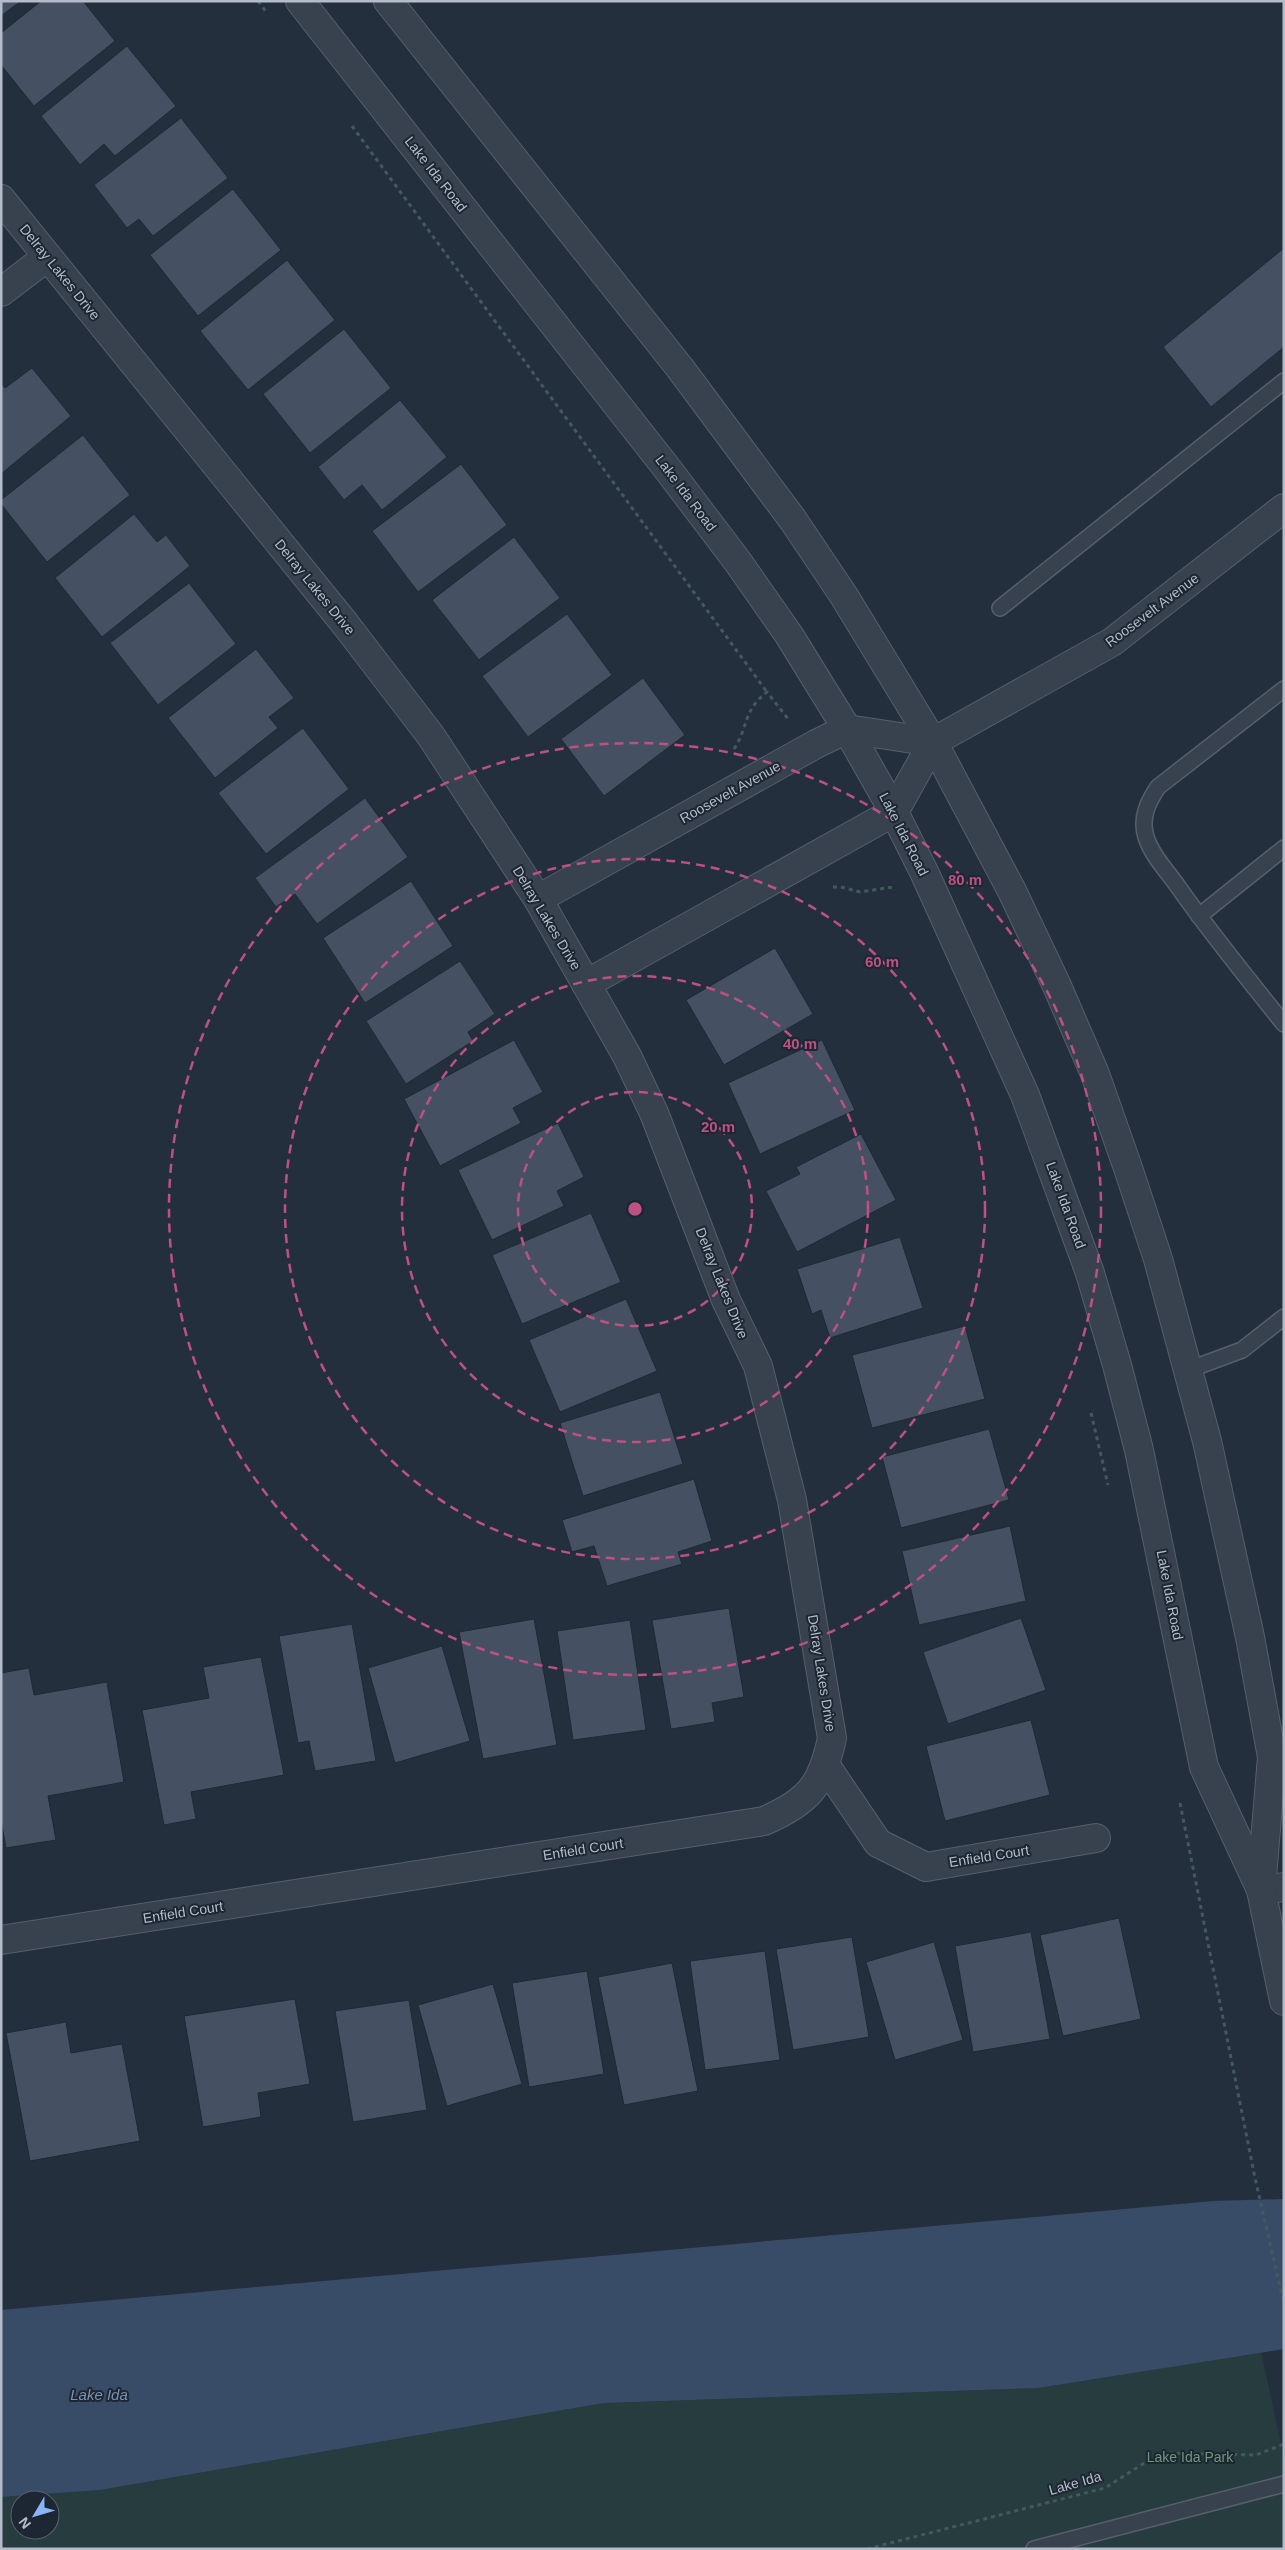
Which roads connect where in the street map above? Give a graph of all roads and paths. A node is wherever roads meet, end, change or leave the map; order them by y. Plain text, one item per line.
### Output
1 (258, 1) edge
2 (300, 1) edge
3 (388, 1) edge
4 (270, 17) dead end
5 (346, 119) dead end
6 (1, 199) edge
7 (47, 257) junction
8 (1, 292) edge
9 (1284, 381) edge
10 (1284, 508) edge
11 (1000, 608) dead end
12 (1284, 689) edge
13 (767, 692) junction
14 (847, 729) junction
15 (933, 742) junction
16 (816, 744) junction
17 (730, 757) dead end
18 (894, 812) junction
19 (1284, 848) edge
20 (901, 885) dead end
21 (824, 887) dead end
22 (538, 899) junction
23 (1199, 916) junction
24 (586, 984) junction
25 (1284, 1024) edge
26 (1284, 1317) edge
27 (1188, 1370) junction
28 (1090, 1410) dead end
29 (1109, 1486) dead end
30 (826, 1766) junction
31 (1179, 1796) dead end
32 (1096, 1838) dead end
33 (1272, 1888) edge
34 (1, 1940) edge
35 (1284, 2001) edge
36 (1284, 2304) edge
37 (1284, 2444) edge
38 (1284, 2484) edge
39 (867, 2549) edge
40 (1034, 2549) edge

1 - 4 path
2 - 14 street, Lake Ida Road
3 - 15 street, Lake Ida Road
5 - 13 path
6 - 7 street, Delray Lakes Drive
7 - 8 street
7 - 22 street, Delray Lakes Drive
9 - 11 lane
10 - 15 street, Roosevelt Avenue
12 - 23 lane
13 - 16 path
13 - 17 path
14 - 15 street
14 - 16 street, Roosevelt Avenue
14 - 18 street, Lake Ida Road
15 - 18 street
15 - 27 street, Lake Ida Road
16 - 22 street, Roosevelt Avenue
18 - 24 street
18 - 33 street, Lake Ida Road
19 - 23 lane
20 - 21 path
22 - 24 street, Delray Lakes Drive
23 - 25 lane
24 - 30 street, Delray Lakes Drive
26 - 27 lane
27 - 33 street, Lake Ida Road
28 - 29 path
30 - 32 street, Enfield Court
30 - 34 street, Enfield Court
31 - 36 path
33 - 35 street, Lake Ida Road
37 - 39 path, Lake Ida
38 - 40 lane

